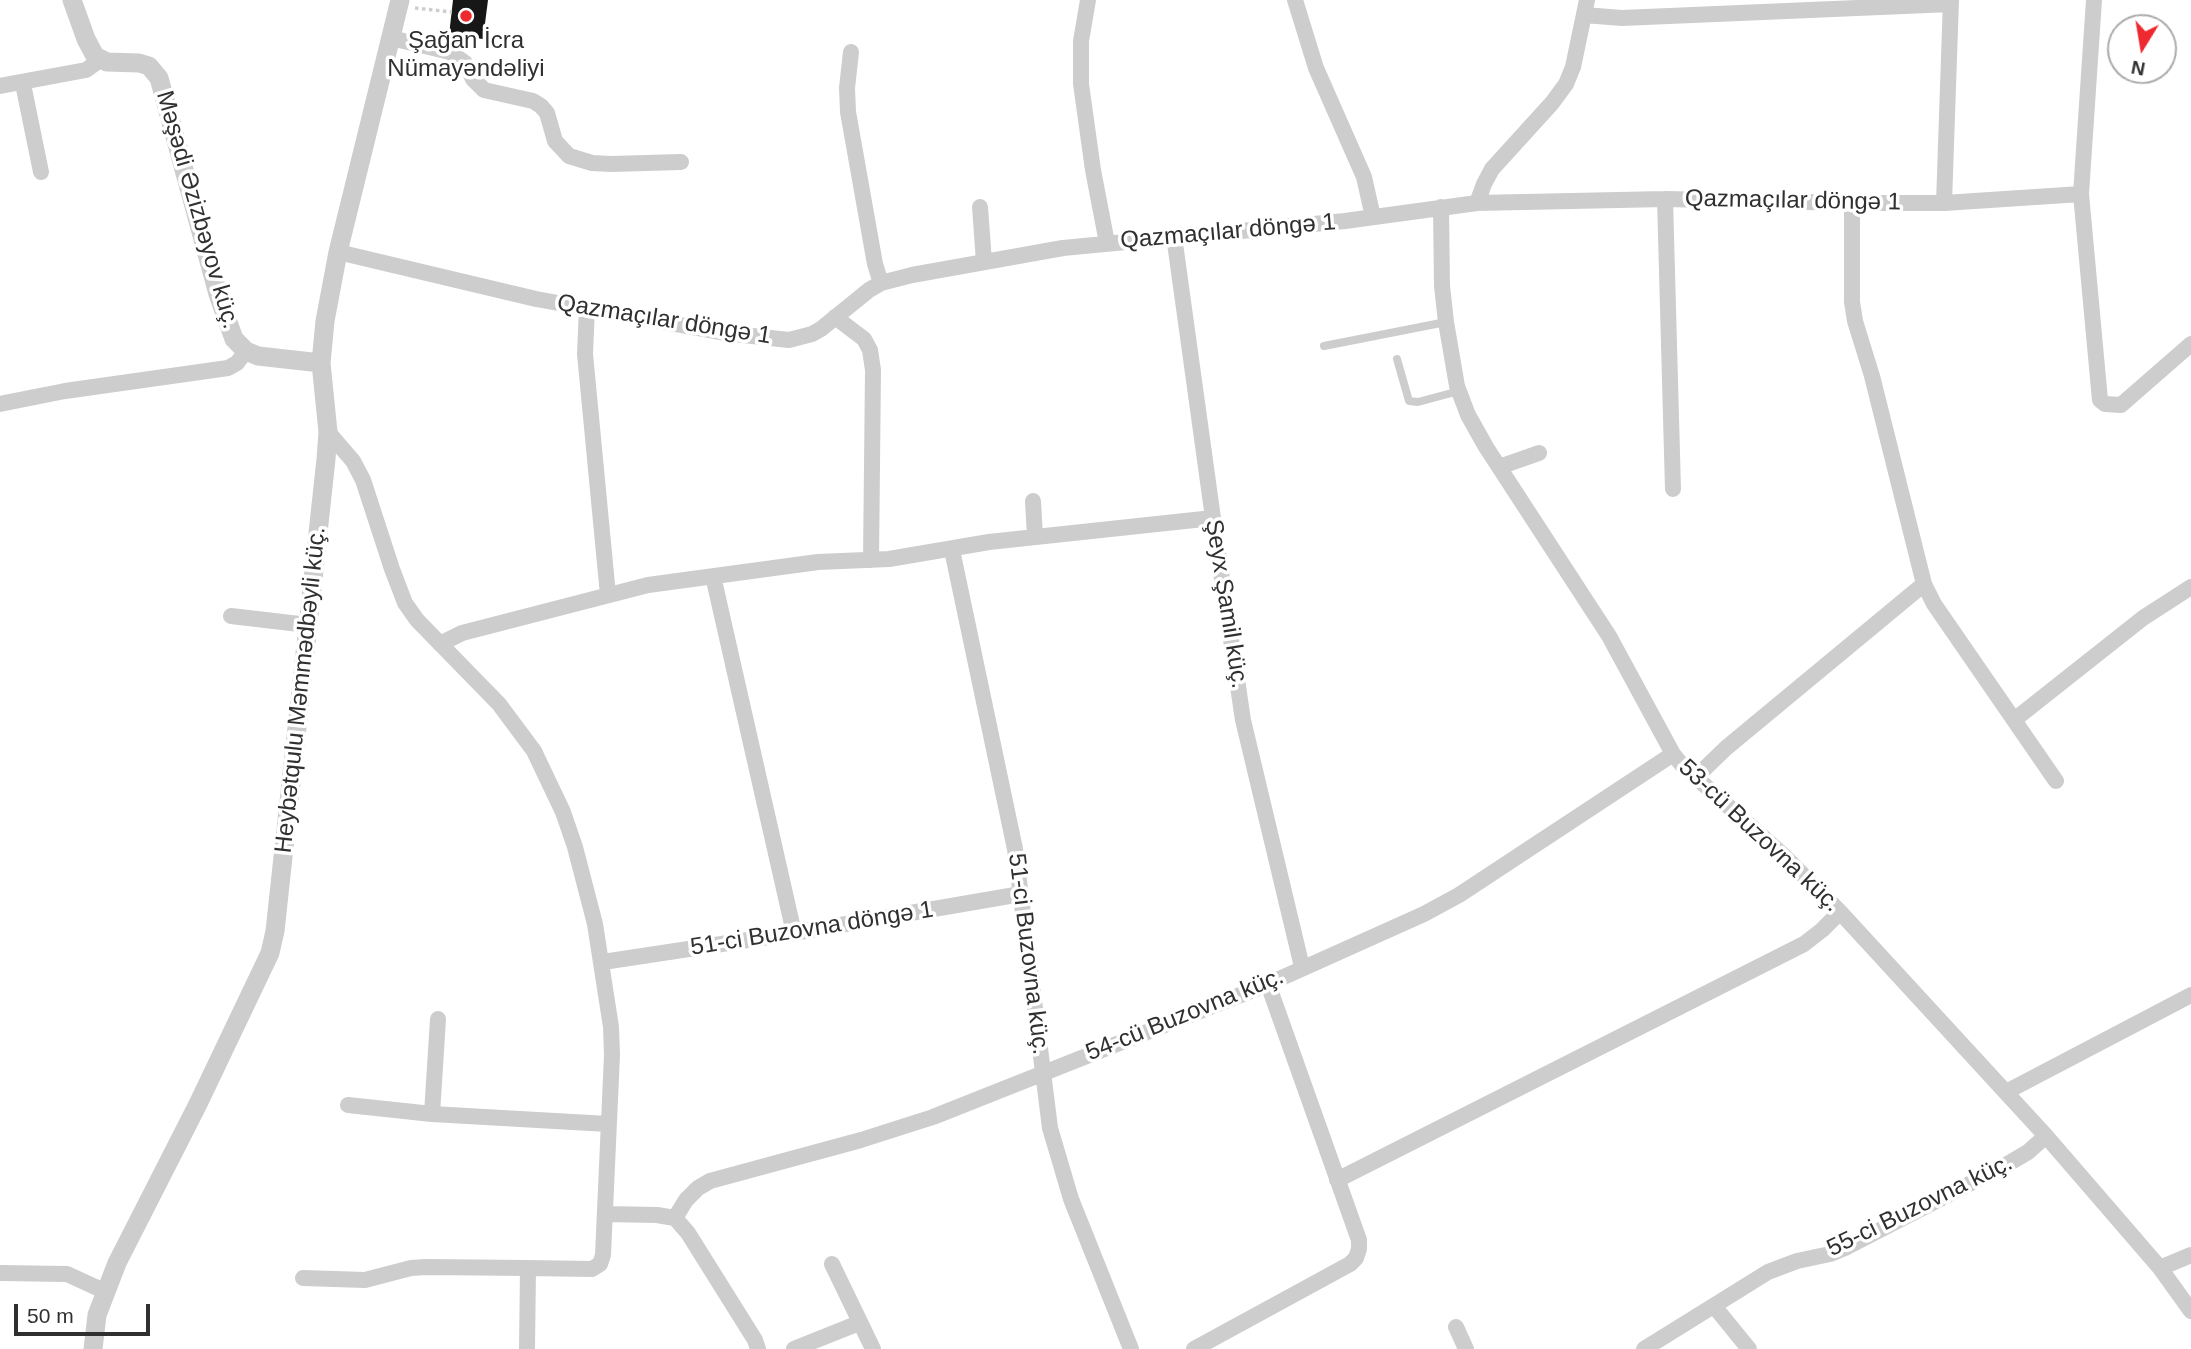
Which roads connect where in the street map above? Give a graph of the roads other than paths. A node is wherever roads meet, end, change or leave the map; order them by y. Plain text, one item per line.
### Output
1 (72, 0) edge
2 (1088, 0) edge
3 (1295, 0) edge
4 (2076, 0) edge
5 (2093, 1) edge
6 (1951, 2) edge
7 (399, 3) edge
8 (1585, 8) edge
9 (391, 38) junction
10 (851, 52) dead end
11 (100, 60) junction
12 (23, 84) junction
13 (0, 86) edge
14 (681, 162) dead end
15 (41, 172) dead end
16 (2081, 194) junction
17 (1665, 199) junction
18 (1477, 203) junction
19 (1852, 203) junction
20 (1944, 203) junction
21 (979, 207) dead end
22 (1441, 207) junction
23 (1373, 217) junction
24 (1174, 236) junction
25 (1107, 243) junction
26 (338, 252) junction
27 (984, 262) junction
28 (881, 283) junction
29 (587, 308) junction
30 (835, 317) junction
31 (1447, 322) junction
32 (2191, 344) edge
33 (1324, 346) dead end
34 (246, 351) junction
35 (1397, 359) dead end
36 (321, 363) junction
37 (1459, 391) junction
38 (0, 404) edge
39 (328, 432) junction
40 (1539, 453) dead end
41 (1499, 467) junction
42 (1673, 489) dead end
43 (1033, 501) dead end
44 (1213, 518) junction
45 (1035, 537) junction
46 (952, 550) junction
47 (871, 560) junction
48 (713, 576) junction
49 (1924, 584) junction
50 (2191, 587) edge
51 (608, 594) junction
52 (231, 616) dead end
53 (308, 625) junction
54 (440, 644) junction
55 (2014, 720) junction
56 (1673, 754) junction
57 (1696, 777) junction
58 (2056, 781) dead end
59 (1021, 894) junction
60 (1840, 912) junction
61 (794, 933) junction
62 (603, 962) junction
63 (1302, 967) junction
64 (1268, 984) junction
65 (2191, 995) edge
66 (438, 1019) dead end
67 (1043, 1072) junction
68 (2006, 1092) junction
69 (348, 1105) dead end
70 (432, 1114) junction
71 (608, 1125) junction
72 (2046, 1136) junction
73 (1337, 1181) junction
74 (605, 1214) junction
75 (675, 1218) junction
76 (2191, 1255) edge
77 (832, 1264) dead end
78 (528, 1268) junction
79 (2160, 1268) junction
80 (0, 1273) edge
81 (303, 1278) dead end
82 (104, 1291) junction
83 (1714, 1306) junction
84 (2191, 1311) edge
85 (859, 1323) junction
86 (1456, 1327) dead end
87 (93, 1349) edge
88 (527, 1349) edge
89 (758, 1349) edge
90 (794, 1349) edge
91 (873, 1349) edge
92 (1131, 1349) edge
93 (1194, 1349) edge
94 (1466, 1349) edge
95 (1644, 1349) edge
96 (1749, 1349) edge

1 - 11 street
2 - 25 street
3 - 23 street
4 - 5 street
5 - 16 street
6 - 8 street
6 - 20 street
7 - 9 street, Heybətqulu Məmmədbəyli küç.
8 - 18 street
9 - 14 street
9 - 26 street, Heybətqulu Məmmədbəyli küç.
10 - 28 street
11 - 12 street
11 - 34 street, Məşədi Əzizbəyov küç.
12 - 13 street
12 - 15 street
16 - 20 street, Qazmaçılar döngə 1
16 - 32 street
17 - 18 street, Qazmaçılar döngə 1
17 - 19 street, Qazmaçılar döngə 1
17 - 42 street
18 - 22 street, Qazmaçılar döngə 1
19 - 20 street, Qazmaçılar döngə 1
19 - 49 street
21 - 27 street
22 - 23 street, Qazmaçılar döngə 1
22 - 31 street, 53-cü Buzovna küç.
23 - 24 street, Qazmaçılar döngə 1
24 - 25 street, Qazmaçılar döngə 1
24 - 44 street, Şeyx Şamil küç.
25 - 27 street, Qazmaçılar döngə 1
26 - 29 street, Qazmaçılar döngə 1
26 - 36 street, Heybətqulu Məmmədbəyli küç.
27 - 28 street, Qazmaçılar döngə 1
28 - 30 street, Qazmaçılar döngə 1
29 - 30 street, Qazmaçılar döngə 1
29 - 51 street
30 - 47 street
31 - 33 lane
31 - 37 street, 53-cü Buzovna küç.
34 - 36 street, Məşədi Əzizbəyov küç.
34 - 38 street
35 - 37 lane
36 - 39 street, Heybətqulu Məmmədbəyli küç.
37 - 41 street, 53-cü Buzovna küç.
39 - 53 street, Heybətqulu Məmmədbəyli küç.
39 - 54 street
40 - 41 street
41 - 56 street, 53-cü Buzovna küç.
43 - 45 street
44 - 45 street
44 - 63 street, Şeyx Şamil küç.
45 - 46 street
46 - 47 street
46 - 59 street, 51-ci Buzovna küç.
47 - 48 street
48 - 51 street
48 - 61 street
49 - 55 street
49 - 57 street
50 - 55 street
51 - 54 street
52 - 53 street
53 - 82 street, Heybətqulu Məmmədbəyli küç.
54 - 62 street
55 - 58 street
56 - 57 street, 53-cü Buzovna küç.
56 - 63 street, 54-cü Buzovna küç.
57 - 60 street, 53-cü Buzovna küç.
59 - 61 street, 51-ci Buzovna döngə 1
59 - 67 street, 51-ci Buzovna küç.
60 - 68 street, 53-cü Buzovna küç.
60 - 73 street
61 - 62 street, 51-ci Buzovna döngə 1
62 - 71 street
63 - 64 street, 54-cü Buzovna küç.
64 - 67 street, 54-cü Buzovna küç.
64 - 73 street
65 - 68 street
66 - 70 street
67 - 75 street, 54-cü Buzovna küç.
67 - 92 street, 51-ci Buzovna küç.
68 - 72 street, 53-cü Buzovna küç.
69 - 70 street
70 - 71 street
71 - 74 street
72 - 79 street, 53-cü Buzovna küç.
72 - 83 street, 55-ci Buzovna küç.
73 - 93 street
74 - 75 street
74 - 78 street
75 - 89 street
76 - 79 street
77 - 85 street
78 - 81 street
78 - 88 street
79 - 84 street, 53-cü Buzovna küç.
80 - 82 street
82 - 87 street, Heybətqulu Məmmədbəyli küç.
83 - 95 street, 55-ci Buzovna küç.
83 - 96 street
85 - 90 street
85 - 91 street
86 - 94 street

